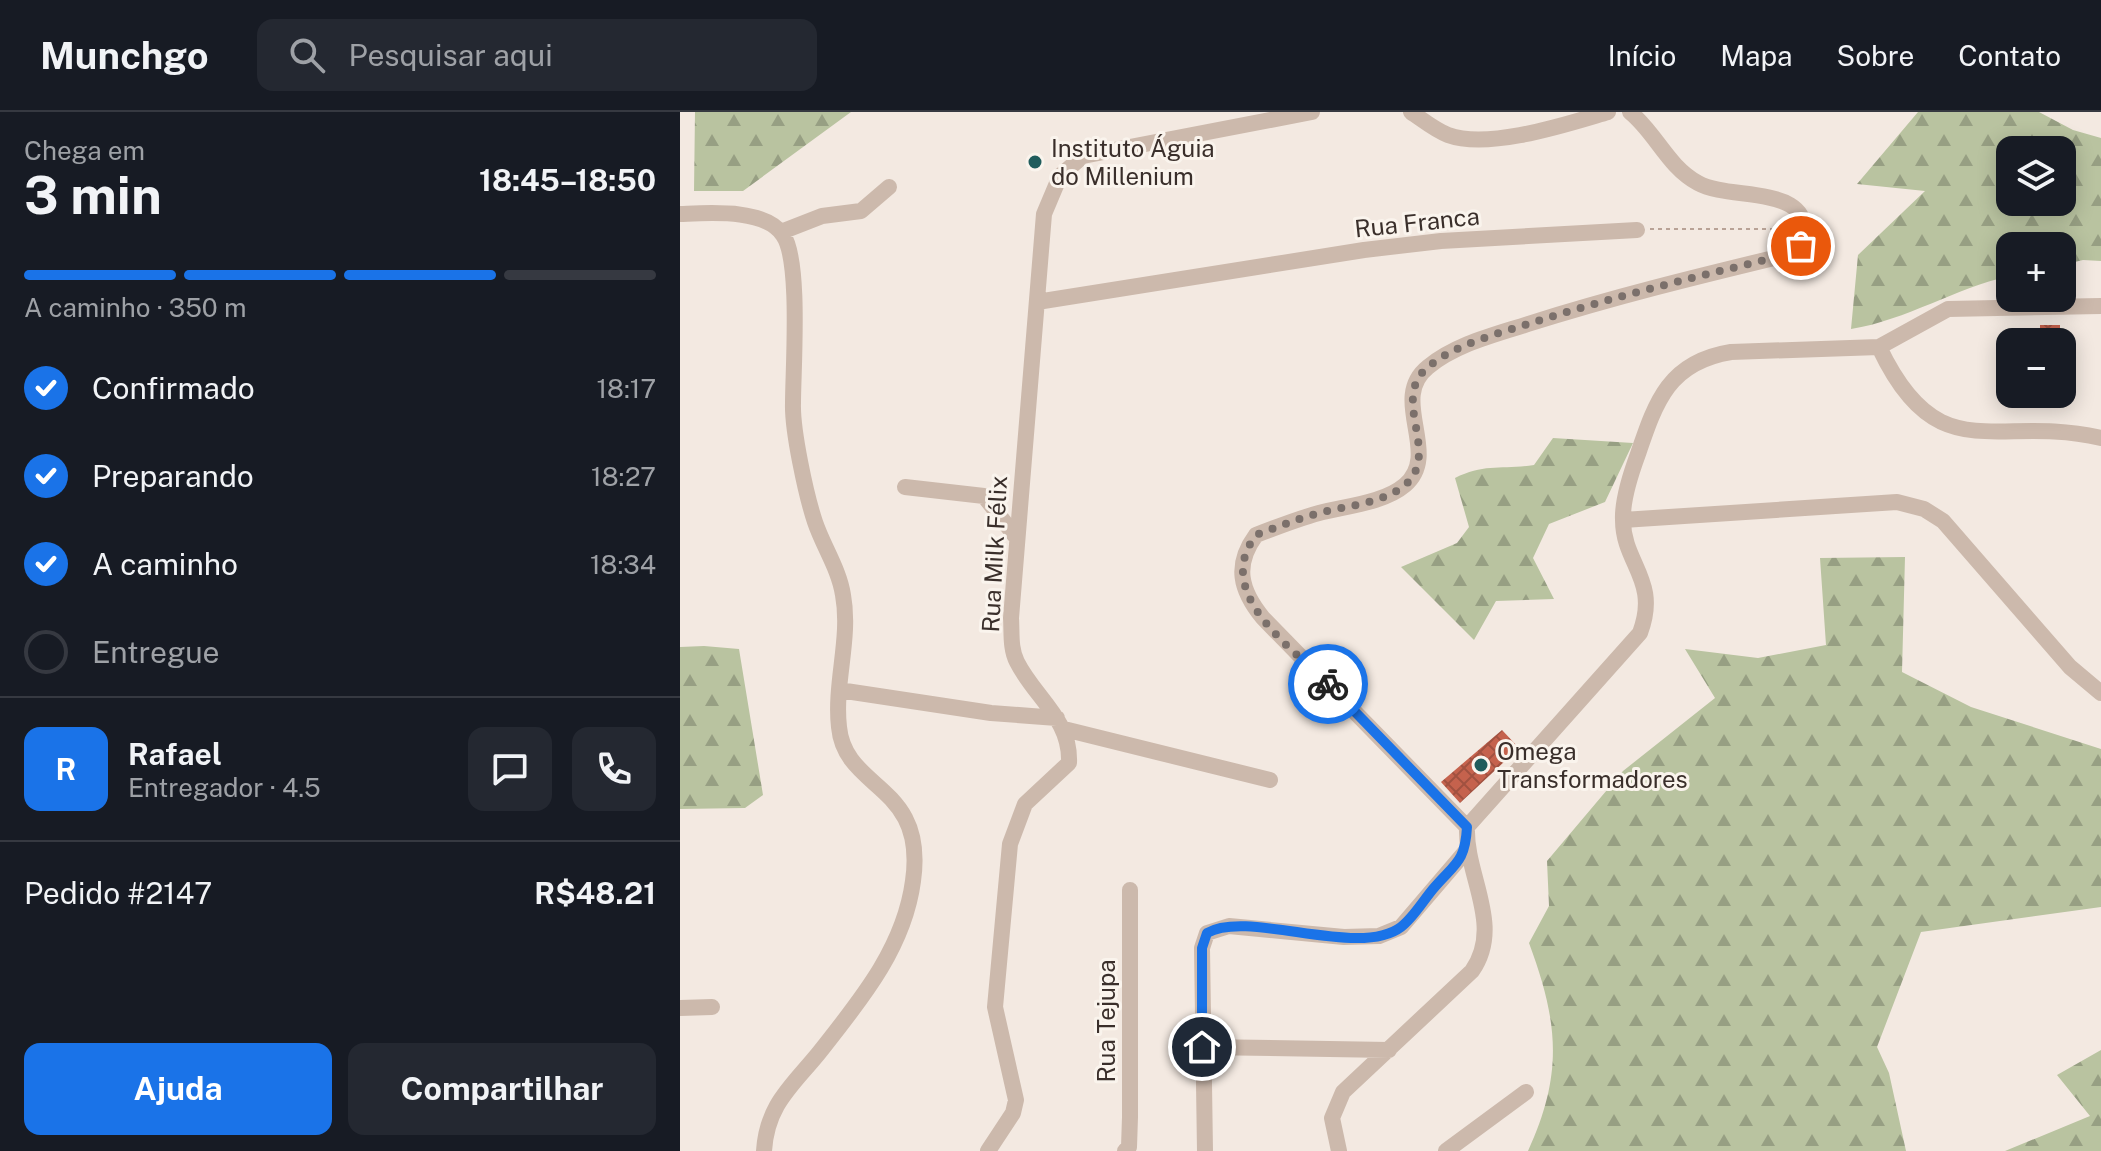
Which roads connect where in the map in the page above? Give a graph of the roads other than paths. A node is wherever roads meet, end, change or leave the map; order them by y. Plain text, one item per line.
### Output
1 (1312, 112) edge
2 (1411, 112) edge
3 (1608, 112) edge
4 (1630, 112) edge
5 (889, 187) dead end
6 (680, 214) edge
7 (1637, 230) road end
8 (784, 235) junction
9 (1037, 302) junction
10 (2101, 306) edge
11 (1879, 347) junction
12 (2101, 438) edge
13 (905, 487) dead end
14 (1623, 520) junction
15 (1016, 537) junction
16 (839, 690) junction
17 (2101, 693) edge
18 (1061, 724) junction
19 (1270, 780) dead end
20 (1467, 827) junction
21 (1466, 851) junction
22 (1130, 890) dead end
23 (712, 1007) dead end
24 (680, 1008) edge
25 (1202, 1047) junction
26 (1389, 1050) junction
27 (1526, 1092) dead end
28 (764, 1151) edge
29 (988, 1151) edge
30 (1125, 1151) edge
31 (1205, 1151) edge
32 (1339, 1151) edge
33 (1446, 1151) edge

1 - 9 street, Rua Milk Félix
2 - 3 street
4 - 20 street
5 - 8 street
6 - 8 street
7 - 9 street, Rua Franca
8 - 16 street
9 - 15 street, Rua Milk Félix
10 - 11 street
11 - 12 street
11 - 14 street
13 - 15 street
14 - 17 street
14 - 20 street
15 - 18 street, Rua Milk Félix
16 - 18 street
16 - 28 street
18 - 19 street
18 - 29 street
20 - 21 street
21 - 25 street
21 - 26 street
22 - 30 street, Rua Tejupa
23 - 24 street
25 - 26 street
25 - 31 street
26 - 32 street
27 - 33 street

